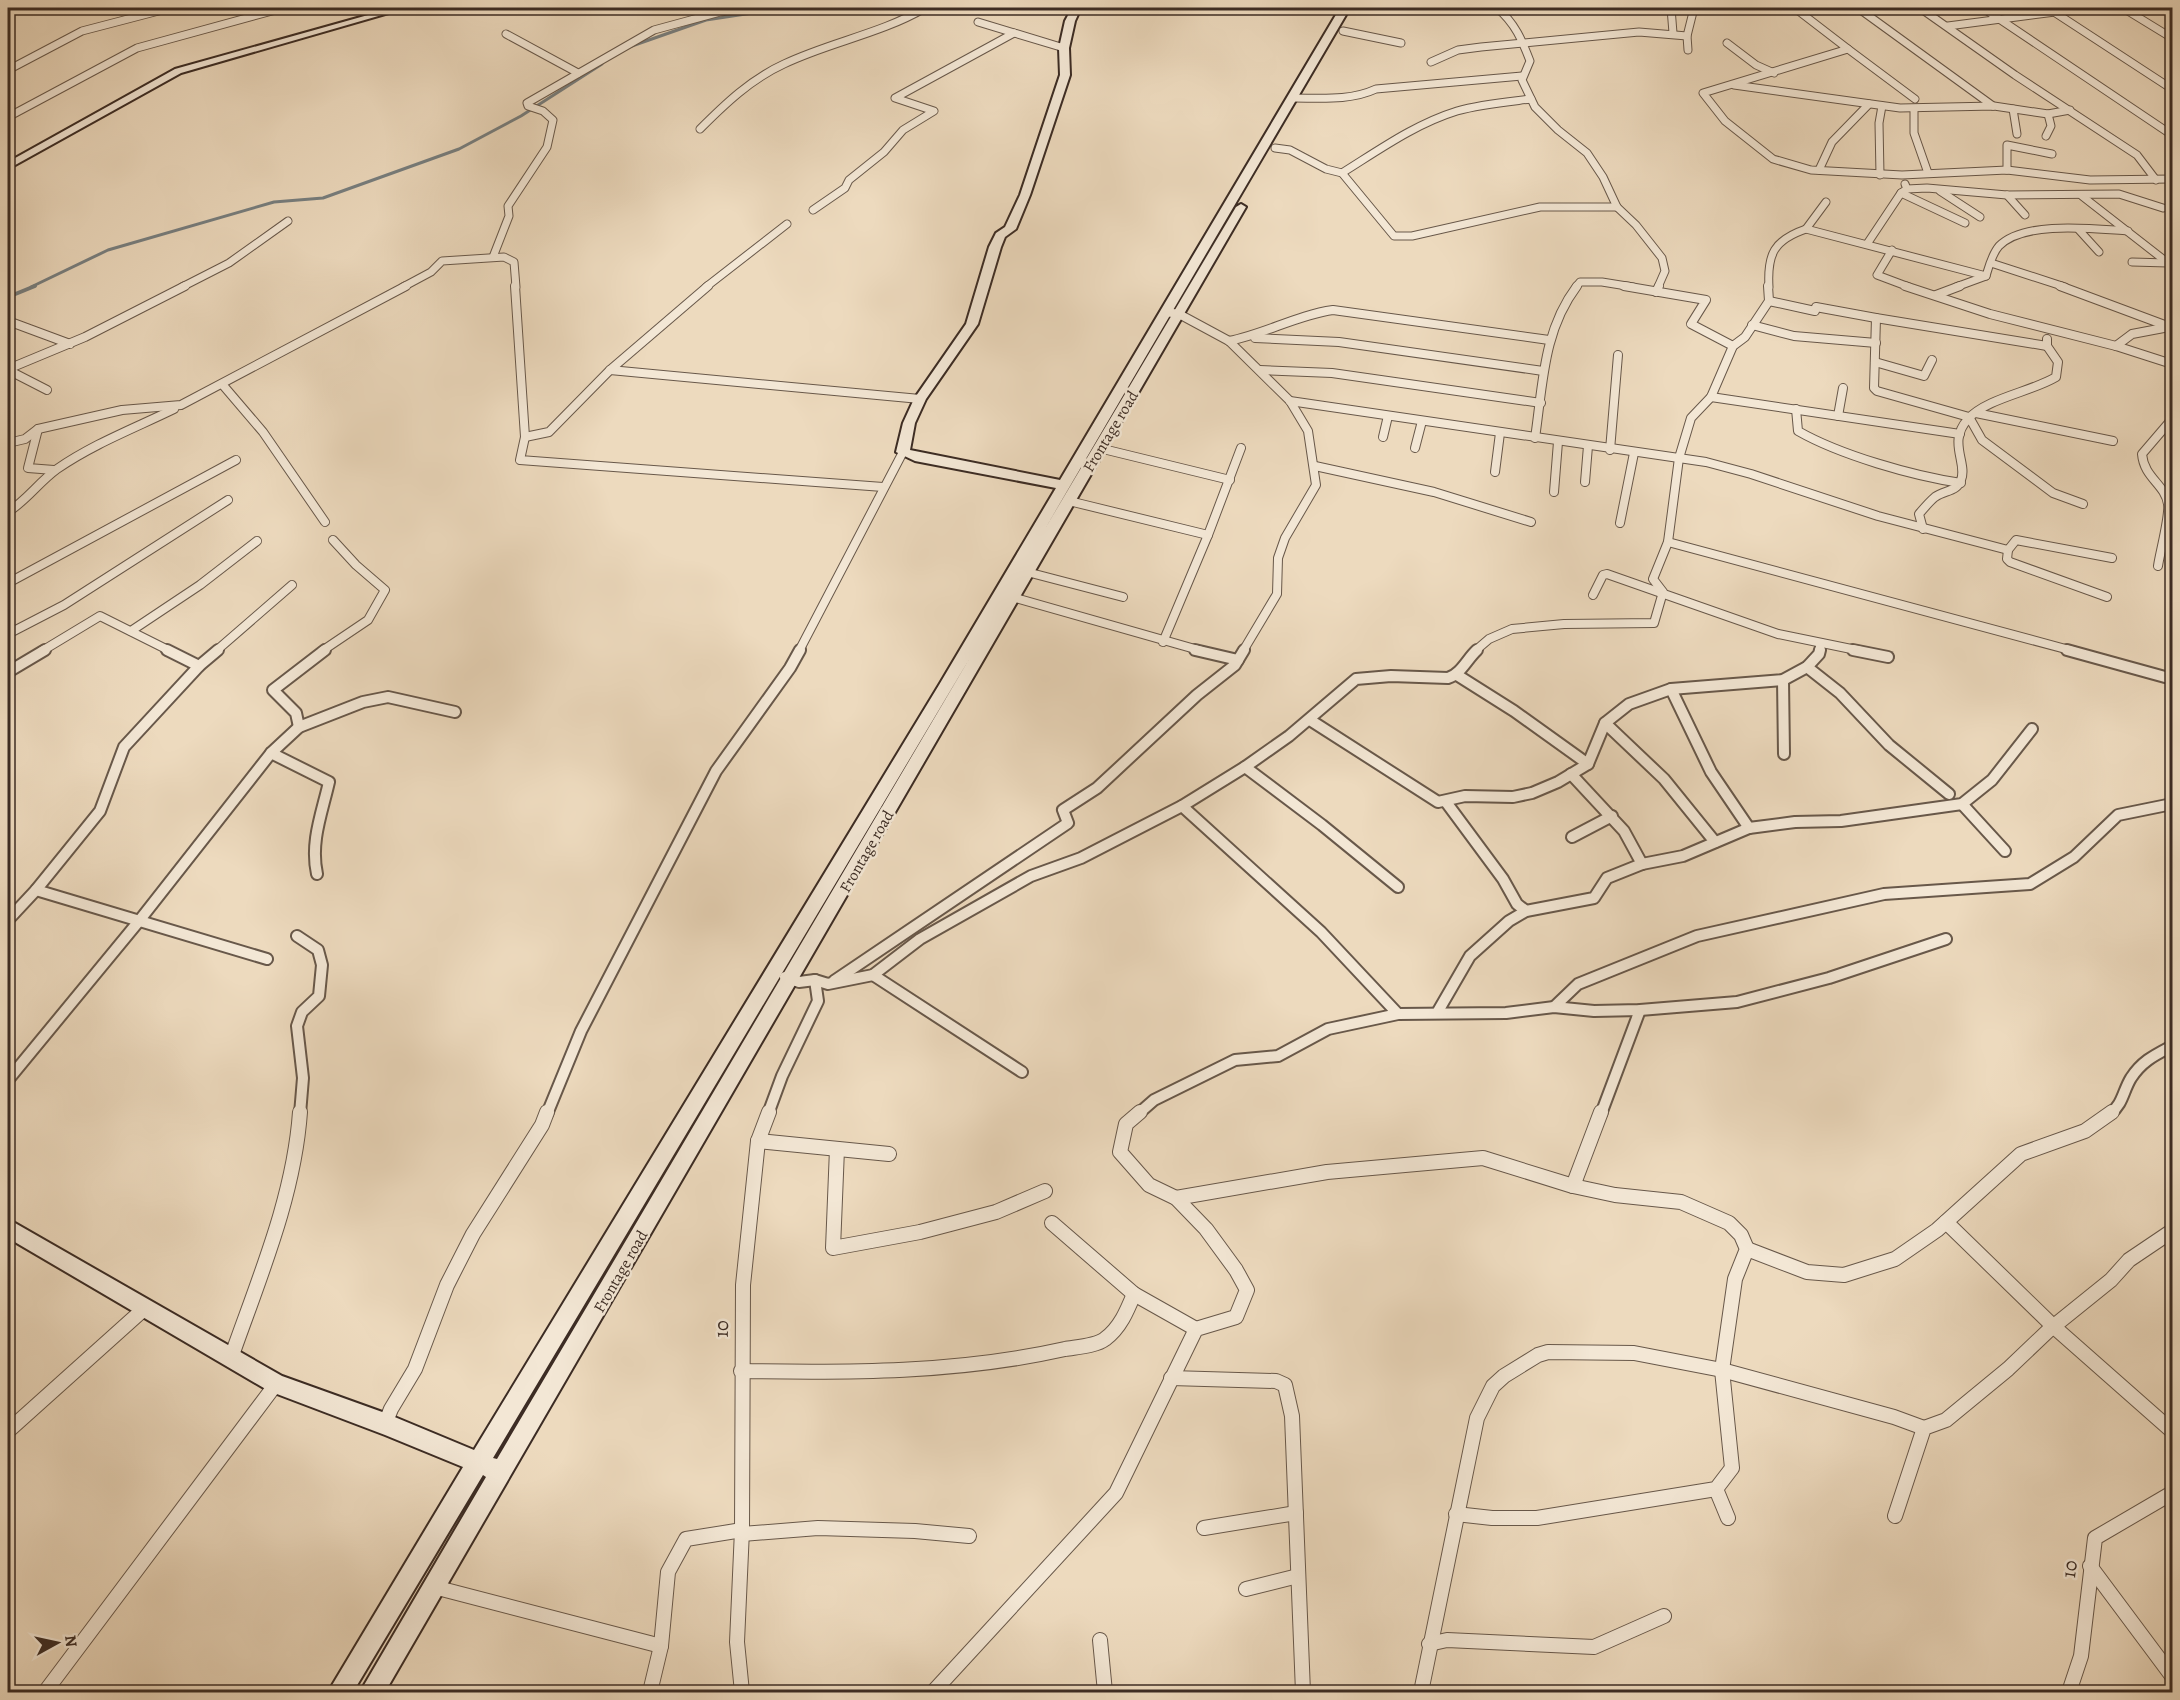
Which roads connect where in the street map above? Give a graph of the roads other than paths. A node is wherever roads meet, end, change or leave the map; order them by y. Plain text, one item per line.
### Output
1 (170, 8) edge
2 (283, 8) edge
3 (400, 8) edge
4 (753, 8) edge
5 (925, 8) edge
6 (1076, 8) edge
7 (1345, 8) edge
8 (1357, 8) edge
9 (1497, 8) edge
10 (1671, 8) edge
11 (1694, 8) edge
12 (1858, 8) edge
13 (1920, 8) edge
14 (1983, 8) edge
15 (2086, 8) edge
16 (2123, 8) edge
17 (1796, 9) edge
18 (2051, 10) edge
19 (1999, 18) junction
20 (978, 22) dead end
21 (1948, 26) junction
22 (1343, 32) junction
23 (1014, 33) junction
24 (1673, 33) junction
25 (506, 34) dead end
26 (1687, 36) junction
27 (2172, 38) edge
28 (1401, 42) dead end
29 (1524, 43) junction
30 (1727, 43) dead end
31 (1064, 48) junction
32 (1848, 49) junction
33 (1688, 50) dead end
34 (1431, 63) dead end
35 (8, 70) edge
36 (578, 73) junction
37 (1774, 73) junction
38 (1522, 76) junction
39 (1731, 84) junction
40 (2172, 89) edge
41 (1298, 98) junction
42 (1531, 99) junction
43 (1915, 99) dead end
44 (1869, 104) junction
45 (1882, 106) junction
46 (1994, 106) junction
47 (1914, 109) junction
48 (2013, 109) junction
49 (2070, 110) junction
50 (2048, 114) junction
51 (8, 117) edge
52 (700, 129) dead end
53 (2017, 134) dead end
54 (2172, 135) edge
55 (2046, 136) dead end
56 (1275, 148) junction
57 (2052, 154) dead end
58 (8, 166) edge
59 (1819, 170) junction
60 (2007, 170) junction
61 (1342, 173) junction
62 (1928, 173) junction
63 (1880, 175) junction
64 (1902, 175) junction
65 (2172, 179) edge
66 (2156, 180) junction
67 (1940, 190) junction
68 (1904, 191) junction
69 (2007, 195) junction
70 (2082, 196) junction
71 (1826, 202) dead end
72 (1617, 207) junction
73 (2163, 208) dead end
74 (813, 210) dead end
75 (2025, 215) dead end
76 (1980, 217) dead end
77 (288, 221) dead end
78 (1965, 223) dead end
79 (787, 224) dead end
80 (1806, 229) junction
81 (2079, 230) junction
82 (2128, 231) junction
83 (1867, 244) junction
84 (1892, 250) junction
85 (2099, 252) dead end
86 (493, 257) junction
87 (2132, 262) dead end
88 (2170, 262) edge
89 (1991, 263) junction
90 (1986, 276) junction
91 (1656, 292) junction
92 (1936, 295) junction
93 (1770, 302) junction
94 (1172, 313) junction
95 (1876, 318) junction
96 (8, 321) edge
97 (1752, 325) junction
98 (2171, 326) edge
99 (2046, 329) junction
100 (1250, 338) junction
101 (1549, 339) junction
102 (1229, 341) junction
103 (1876, 343) junction
104 (70, 344) junction
105 (1733, 346) junction
106 (2047, 346) junction
107 (2116, 346) junction
108 (1618, 355) dead end
109 (1932, 360) dead end
110 (1875, 362) junction
111 (2172, 364) edge
112 (8, 368) edge
113 (610, 370) junction
114 (1260, 370) junction
115 (1543, 371) junction
116 (222, 384) junction
117 (1843, 388) dead end
118 (47, 390) dead end
119 (1711, 397) junction
120 (920, 399) junction
121 (1290, 401) junction
122 (1540, 403) junction
123 (181, 405) junction
124 (1796, 410) junction
125 (1973, 415) junction
126 (1388, 416) junction
127 (1838, 416) junction
128 (2172, 420) edge
129 (1422, 421) junction
130 (38, 429) junction
131 (1500, 432) junction
132 (1960, 434) junction
133 (525, 437) junction
134 (1383, 437) dead end
135 (1535, 438) junction
136 (2113, 441) dead end
137 (1558, 442) junction
138 (8, 443) edge
139 (1588, 446) junction
140 (1099, 448) junction
141 (1241, 448) dead end
142 (1415, 448) dead end
143 (1610, 450) junction
144 (903, 452) junction
145 (1634, 453) junction
146 (1679, 458) junction
147 (236, 460) dead end
148 (1315, 466) junction
149 (54, 470) junction
150 (1495, 472) dead end
151 (1230, 480) junction
152 (1585, 482) dead end
153 (1961, 483) junction
154 (1062, 485) junction
155 (883, 488) junction
156 (1554, 492) dead end
157 (228, 500) dead end
158 (1069, 501) junction
159 (2083, 504) dead end
160 (8, 512) edge
161 (325, 522) dead end
162 (1531, 522) dead end
163 (1620, 523) dead end
164 (1923, 529) junction
165 (1208, 535) junction
166 (333, 540) dead end
167 (257, 541) dead end
168 (1668, 542) junction
169 (2008, 550) junction
170 (2112, 558) dead end
171 (2158, 566) dead end
172 (1027, 572) junction
173 (8, 583) edge
174 (292, 585) dead end
175 (1663, 592) junction
176 (1593, 595) dead end
177 (1012, 597) junction
178 (1123, 597) dead end
179 (2107, 597) dead end
180 (131, 632) junction
181 (8, 634) edge
182 (1163, 642) junction
183 (1821, 643) junction
184 (1888, 657) dead end
185 (1238, 660) junction
186 (199, 666) junction
187 (1807, 667) junction
188 (8, 672) edge
189 (1457, 675) junction
190 (2165, 677) dead end
191 (1782, 680) junction
192 (1671, 688) junction
193 (455, 712) dead end
194 (1310, 720) junction
195 (1605, 723) junction
196 (299, 727) junction
197 (2032, 729) dead end
198 (271, 753) junction
199 (1785, 754) dead end
200 (1588, 764) junction
201 (1245, 767) junction
202 (1571, 774) junction
203 (1949, 794) dead end
204 (1446, 802) junction
205 (1962, 804) junction
206 (2172, 804) edge
207 (1182, 806) junction
208 (1612, 816) junction
209 (1749, 828) junction
210 (1572, 837) dead end
211 (1715, 842) junction
212 (2005, 851) dead end
213 (1642, 864) junction
214 (317, 874) dead end
215 (1398, 887) dead end
216 (36, 890) junction
217 (1526, 911) junction
218 (8, 920) edge
219 (139, 921) junction
220 (297, 936) dead end
221 (1946, 939) dead end
222 (267, 959) dead end
223 (774, 974) junction
224 (873, 975) junction
225 (791, 979) junction
226 (815, 980) junction
227 (828, 984) junction
228 (1554, 1007) junction
229 (1640, 1010) junction
230 (1437, 1013) junction
231 (1398, 1014) junction
232 (2172, 1046) edge
233 (1022, 1072) dead end
234 (8, 1080) edge
235 (758, 1141) junction
236 (837, 1149) junction
237 (889, 1154) dead end
238 (1574, 1186) junction
239 (1045, 1191) dead end
240 (1176, 1198) junction
241 (1946, 1222) junction
242 (1052, 1223) dead end
243 (8, 1228) edge
244 (2172, 1231) edge
245 (1747, 1250) junction
246 (1134, 1294) junction
247 (145, 1308) junction
248 (2053, 1326) junction
249 (1196, 1329) junction
250 (231, 1358) junction
251 (1722, 1370) junction
252 (741, 1371) junction
253 (1171, 1378) junction
254 (276, 1384) junction
255 (386, 1424) junction
256 (1924, 1428) junction
257 (8, 1431) edge
258 (2172, 1431) edge
259 (479, 1462) junction
260 (502, 1472) junction
261 (1716, 1489) junction
262 (2172, 1493) edge
263 (1296, 1513) junction
264 (1456, 1514) junction
265 (1895, 1516) dead end
266 (1728, 1518) dead end
267 (1204, 1528) dead end
268 (742, 1532) junction
269 (969, 1536) dead end
270 (2090, 1566) junction
271 (1298, 1576) junction
272 (434, 1587) junction
273 (1246, 1589) dead end
274 (1664, 1616) dead end
275 (1100, 1640) dead end
276 (1429, 1644) junction
277 (661, 1646) junction
278 (2172, 1676) edge
279 (45, 1692) edge
280 (340, 1692) edge
281 (372, 1692) edge
282 (650, 1692) edge
283 (742, 1692) edge
284 (930, 1692) edge
285 (1105, 1692) edge
286 (1303, 1692) edge
287 (1421, 1692) edge
288 (2069, 1692) edge

1 - 35 street
2 - 51 street
3 - 58 main road
4 - 36 street
5 - 52 street
6 - 31 main road
7 - 41 main road
8 - 22 main road, Frontage road
9 - 29 street
10 - 24 street
11 - 26 street
12 - 46 street
13 - 21 street
14 - 19 street
15 - 18 street
16 - 27 street
17 - 32 street
18 - 19 street
18 - 40 street
19 - 21 street
19 - 54 street
20 - 23 street
21 - 49 street
22 - 28 street
22 - 41 main road, Frontage road
23 - 31 street
23 - 74 street
24 - 26 street
24 - 29 street
25 - 36 street
26 - 33 street
29 - 34 street
29 - 38 street
30 - 37 street
31 - 120 main road
32 - 37 street
32 - 43 street
36 - 86 street
37 - 39 street
38 - 41 street
38 - 42 street
39 - 44 street
39 - 59 street
41 - 56 main road, Frontage road
41 - 94 main road
42 - 61 street
42 - 72 street
44 - 45 street
44 - 59 street
45 - 47 street
45 - 63 street
46 - 47 street
46 - 48 street
47 - 62 street
48 - 50 street
48 - 53 street
49 - 50 street
49 - 66 street
50 - 55 street
56 - 61 street
56 - 94 main road, Frontage road
57 - 60 street
59 - 63 street
60 - 62 street
60 - 66 street
61 - 72 street
62 - 64 street
63 - 64 street
64 - 68 street
65 - 66 street
67 - 68 street
67 - 69 street
67 - 76 street
68 - 78 street
68 - 83 street
69 - 70 street
69 - 75 street
70 - 73 street
70 - 82 street
71 - 80 street
72 - 91 street
77 - 104 street
79 - 113 street
80 - 83 street
80 - 93 street
81 - 82 street
81 - 85 street
81 - 89 street
82 - 88 street
83 - 84 street
84 - 90 street
84 - 92 street
86 - 116 street
86 - 133 street
87 - 88 street
89 - 90 street
89 - 98 street
90 - 92 street
91 - 101 street
91 - 105 street
92 - 99 street
93 - 95 street
93 - 97 street
94 - 102 street
94 - 140 main road, Frontage road
94 - 154 main road
95 - 103 street
95 - 106 street
96 - 104 street
97 - 103 street
97 - 105 street
98 - 107 street
99 - 106 street
99 - 107 street
100 - 101 street
100 - 102 street
100 - 115 street
101 - 115 street
102 - 114 street
103 - 110 street
104 - 112 street
105 - 119 street
106 - 125 street
107 - 111 street
108 - 143 street
109 - 110 street
110 - 125 street
112 - 118 street
113 - 120 street
113 - 133 street
114 - 121 street
114 - 122 street
115 - 122 street
116 - 123 street
116 - 161 street
117 - 127 street
119 - 124 street
119 - 146 street
120 - 144 main road
121 - 126 street
121 - 148 street
122 - 135 street
123 - 130 street
123 - 149 street
124 - 127 street
124 - 153 street
125 - 132 street
125 - 136 street
125 - 159 street
126 - 129 street
126 - 134 street
127 - 132 street
128 - 171 street
129 - 131 street
129 - 142 street
130 - 138 street
130 - 149 street
131 - 135 street
131 - 150 street
132 - 153 street
133 - 155 street
135 - 137 street
137 - 139 street
137 - 156 street
139 - 143 street
139 - 152 street
140 - 151 street
140 - 158 main road, Frontage road
141 - 151 street
143 - 145 street
144 - 154 main road
144 - 155 street
145 - 146 street
145 - 163 street
146 - 164 street
146 - 168 street
147 - 173 street
148 - 162 street
148 - 185 street
149 - 160 street
151 - 165 street
153 - 164 street
154 - 223 main road
155 - 255 street
157 - 181 street
158 - 165 street
158 - 172 main road, Frontage road
164 - 169 street
165 - 182 street
166 - 196 street
167 - 180 street
168 - 175 street
168 - 190 street
169 - 170 street
169 - 179 street
172 - 177 main road, Frontage road
172 - 178 street
174 - 186 street
175 - 176 street
175 - 183 street
175 - 189 street
177 - 182 street
177 - 225 main road, Frontage road
180 - 186 street
180 - 188 street
182 - 185 street
183 - 184 street
183 - 187 street
185 - 227 street
186 - 216 street
187 - 191 street
187 - 203 street
189 - 194 street
189 - 200 street
191 - 192 street
191 - 199 street
192 - 195 street
192 - 209 street
193 - 196 street
194 - 201 street
194 - 204 street
195 - 200 street
195 - 211 street
196 - 198 street
197 - 205 street
198 - 214 street
198 - 219 street
200 - 202 street
201 - 207 street
201 - 215 street
202 - 204 street
202 - 208 street
204 - 217 street
205 - 209 street
205 - 212 street
206 - 228 street
207 - 224 street
207 - 231 street
208 - 210 street
208 - 213 street
209 - 211 street
211 - 213 street
213 - 217 street
216 - 218 street
216 - 219 street
217 - 230 street
219 - 222 street
219 - 234 street
220 - 250 street
221 - 229 street
223 - 225 street
223 - 259 main road
224 - 227 street
224 - 233 street
225 - 226 street
225 - 260 main road, Frontage road
226 - 227 street
226 - 235 street, 10
228 - 229 street
228 - 230 street
229 - 238 street
230 - 231 street
231 - 240 street
232 - 241 street
235 - 236 street
235 - 252 street, 10
236 - 237 street
236 - 239 street
238 - 240 street
238 - 245 street
240 - 249 street
241 - 245 street
241 - 248 street
242 - 246 street
243 - 247 main road
244 - 248 street
245 - 251 street
246 - 249 street
246 - 252 street
247 - 250 main road
247 - 257 street
248 - 256 street
248 - 258 street
249 - 253 street
250 - 254 main road
251 - 256 street
251 - 261 street
251 - 264 street
252 - 268 street, 10
253 - 263 street
253 - 284 street
254 - 255 main road
254 - 279 street
255 - 259 main road
256 - 265 street
259 - 260 main road
259 - 280 main road
260 - 272 main road, Frontage road
261 - 264 street
261 - 266 street
262 - 270 street, 10
263 - 267 street
263 - 271 street
264 - 276 street
268 - 269 street
268 - 277 street
268 - 283 street, 10
270 - 278 street
270 - 288 street, 10
271 - 273 street
271 - 286 street
272 - 277 street
272 - 281 main road, Frontage road
274 - 276 street
275 - 285 street
276 - 287 street
277 - 282 street

